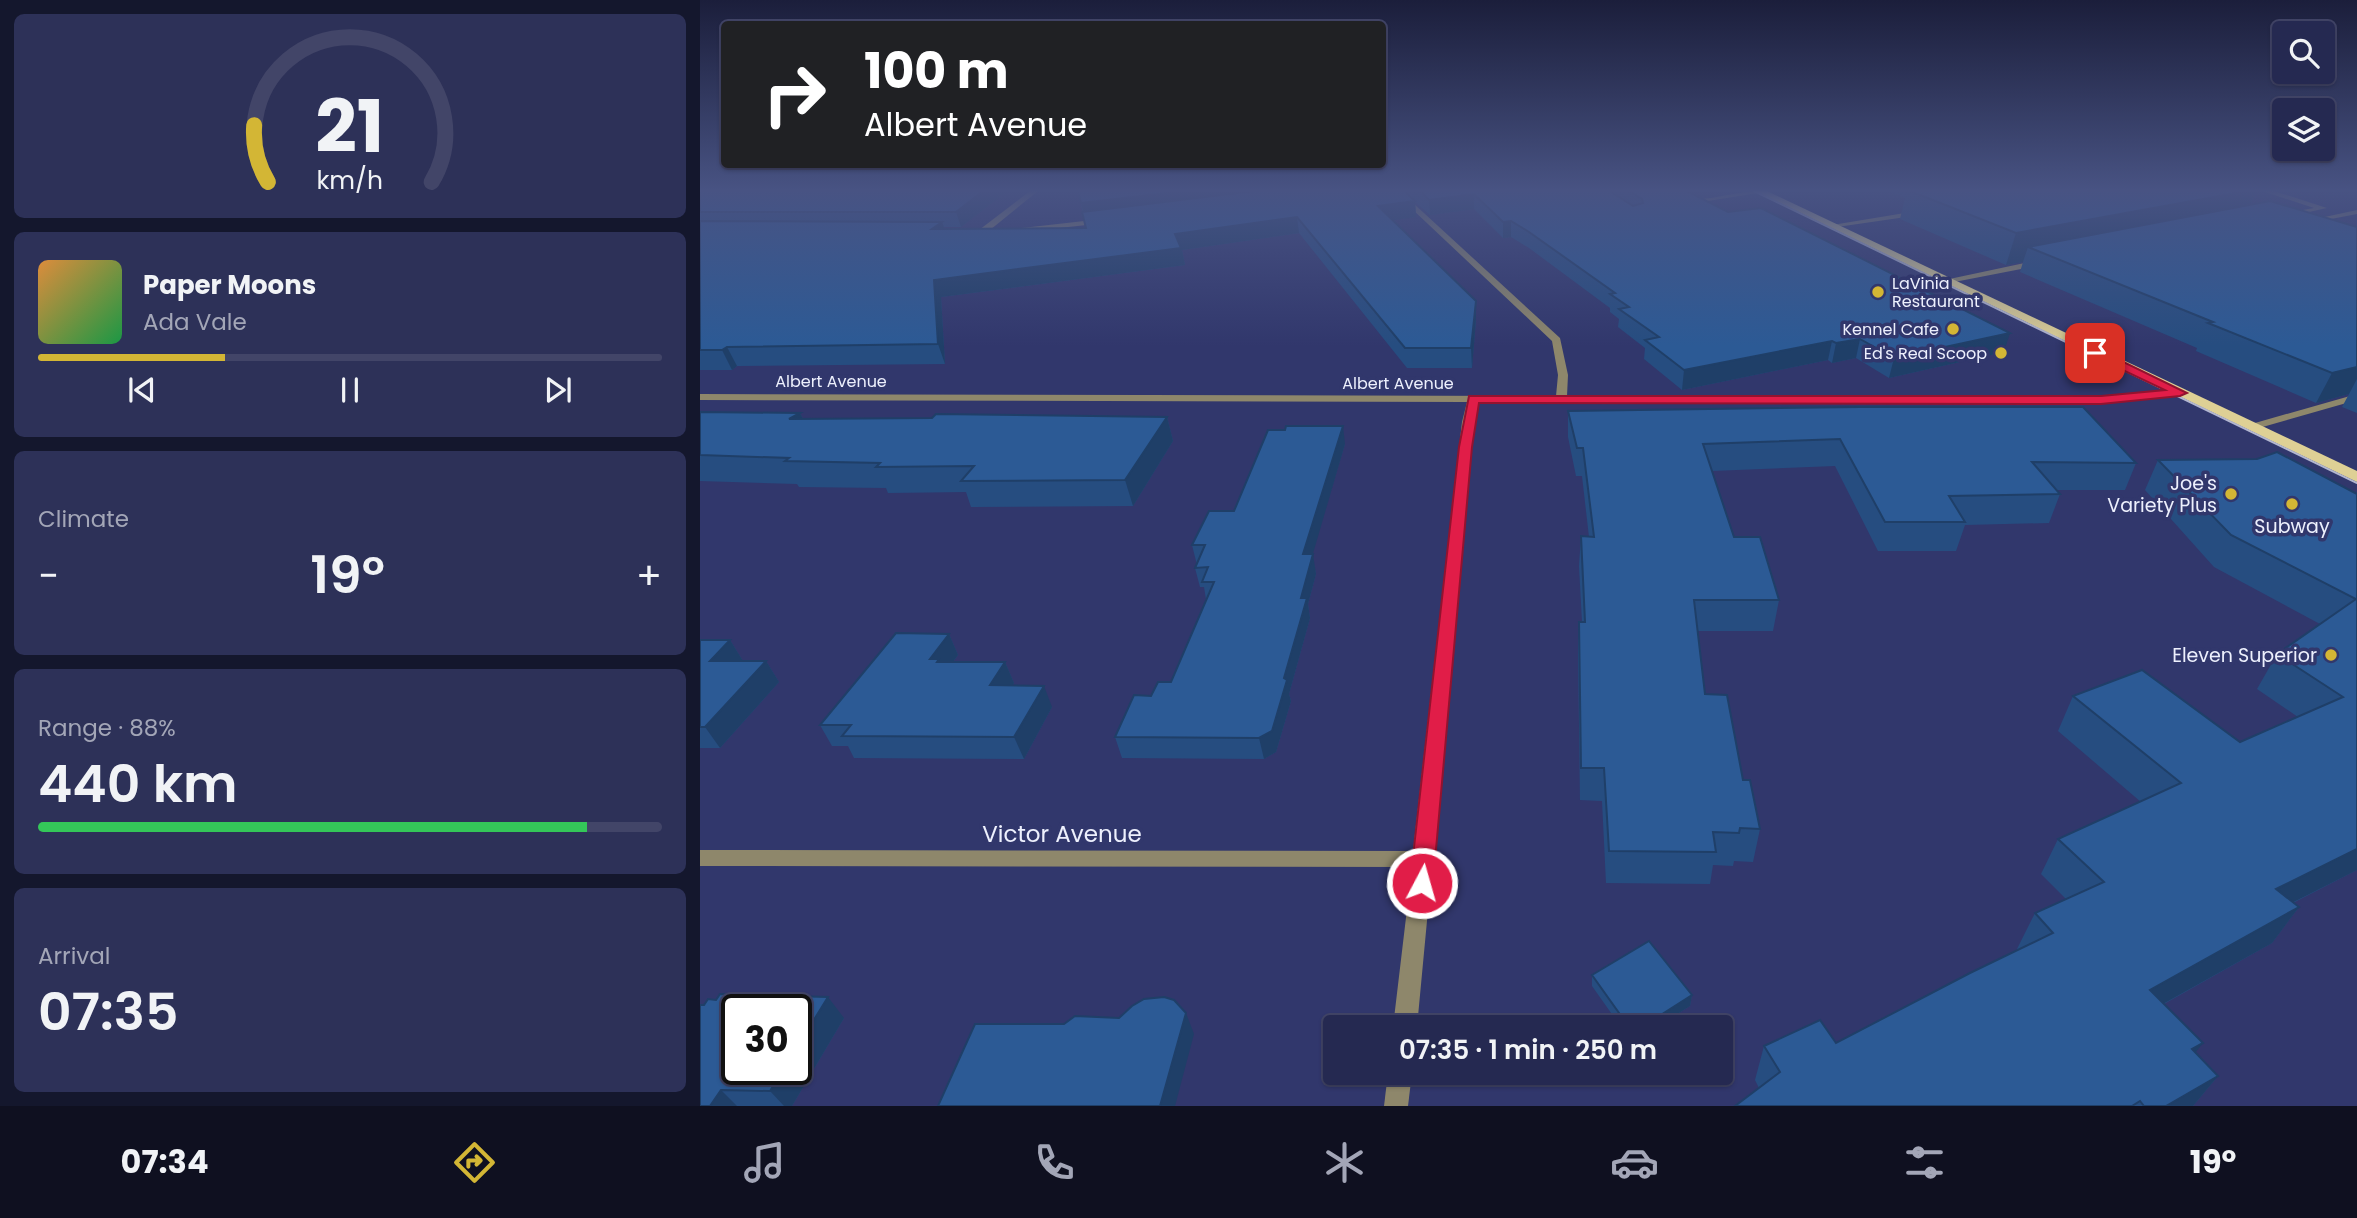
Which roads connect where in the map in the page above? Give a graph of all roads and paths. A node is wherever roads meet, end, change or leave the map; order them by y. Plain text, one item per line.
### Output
1 (1452, 243) edge
2 (1864, 243) edge
3 (2046, 265) edge
4 (1950, 284) junction
5 (2180, 393) junction
6 (700, 397) edge
7 (2357, 397) edge
8 (1561, 398) junction
9 (1473, 399) junction
10 (2252, 427) junction
11 (2357, 477) edge
12 (700, 858) edge
13 (1424, 859) junction
14 (1406, 1015) edge
15 (1399, 1085) edge
16 (1396, 1106) edge

1 - 8 street
2 - 4 main road
3 - 4 street
4 - 5 main road
5 - 8 street, Albert Avenue
5 - 10 main road
6 - 9 street, Albert Avenue
7 - 10 street
8 - 9 street, Albert Avenue
9 - 13 street
10 - 11 main road
12 - 13 street, Victor Avenue
13 - 14 street
15 - 16 street

